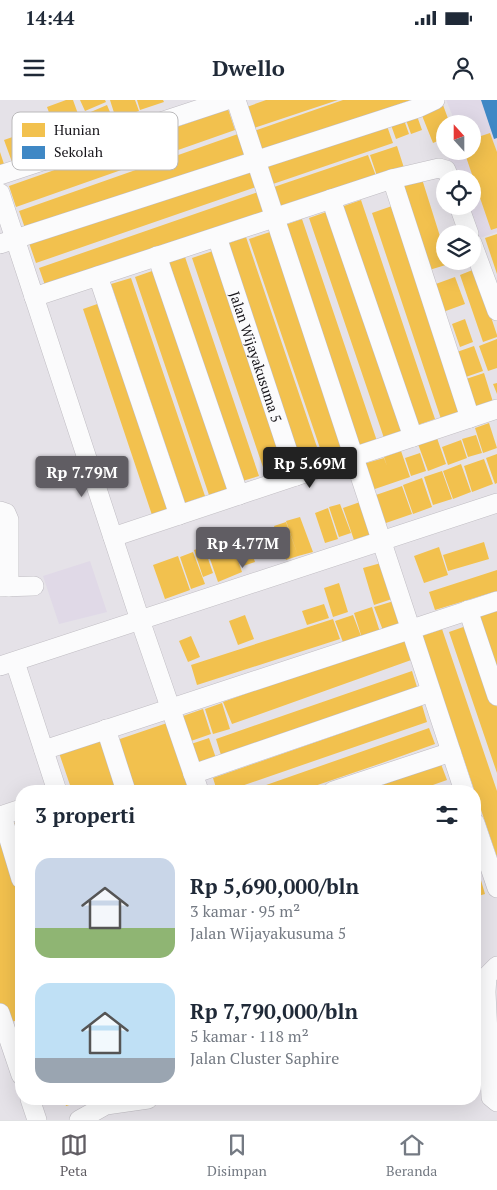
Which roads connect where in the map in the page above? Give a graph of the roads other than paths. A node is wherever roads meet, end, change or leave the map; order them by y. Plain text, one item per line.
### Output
1 (227, 100) edge
2 (236, 100) edge
3 (435, 100) edge
4 (178, 116) edge
5 (255, 160) junction
6 (15, 170) edge
7 (446, 170) edge
8 (0, 175) edge
9 (392, 179) junction
10 (0, 193) edge
11 (331, 199) junction
12 (274, 218) junction
13 (217, 237) junction
14 (7, 242) edge
15 (157, 256) junction
16 (481, 267) edge
17 (98, 276) junction
18 (34, 297) junction
19 (497, 311) edge
20 (497, 409) edge
21 (470, 418) junction
22 (413, 437) junction
23 (353, 457) junction
24 (296, 476) junction
25 (239, 495) junction
26 (497, 503) edge
27 (0, 510) edge
28 (179, 515) junction
29 (112, 537) junction
30 (380, 542) junction
31 (34, 586) dead end
32 (4, 587) edge
33 (497, 601) edge
34 (468, 610) junction
35 (140, 620) junction
36 (410, 629) junction
37 (7, 664) edge
38 (431, 692) junction
39 (497, 696) edge
40 (170, 708) junction
41 (106, 729) junction
42 (44, 750) junction
43 (451, 752) junction
44 (196, 782) edge
45 (55, 785) edge
46 (124, 785) edge
47 (351, 785) edge
48 (462, 785) edge
49 (15, 811) edge
50 (1, 816) edge
51 (481, 846) edge
52 (15, 860) edge
53 (487, 868) edge
54 (497, 888) edge
55 (494, 970) edge
56 (7, 1023) edge
57 (492, 1035) edge
58 (15, 1053) edge
59 (497, 1102) edge
60 (32, 1105) edge
61 (106, 1105) edge
62 (90, 1113) edge
63 (37, 1120) edge

1 - 4 street
2 - 5 street
3 - 5 street
5 - 12 street
5 - 14 street
6 - 8 street
7 - 9 street
9 - 11 street
9 - 21 street
10 - 14 street
11 - 12 street
11 - 22 street
12 - 13 street
12 - 23 street
13 - 15 street
13 - 24 street, Jalan Wijayakusuma 5
14 - 18 street
15 - 17 street
15 - 25 street
16 - 19 street
17 - 18 street
17 - 28 street
18 - 29 street
20 - 21 street
21 - 22 street
22 - 23 street
23 - 24 street
23 - 30 street
24 - 25 street
25 - 28 street
26 - 30 street
27 - 32 street
28 - 29 street
29 - 35 street
30 - 35 street
30 - 36 street
31 - 32 street
33 - 34 street
34 - 36 street
34 - 39 street
35 - 37 street
35 - 40 street
36 - 38 street
36 - 40 street
37 - 42 street
38 - 43 street
38 - 44 street
40 - 41 street
40 - 44 street
41 - 42 street
41 - 46 street
42 - 45 street
43 - 47 street
43 - 48 street
49 - 50 street
50 - 52 street
51 - 53 street
53 - 54 street
55 - 57 street
56 - 58 street
57 - 59 street
60 - 63 street
61 - 62 street

